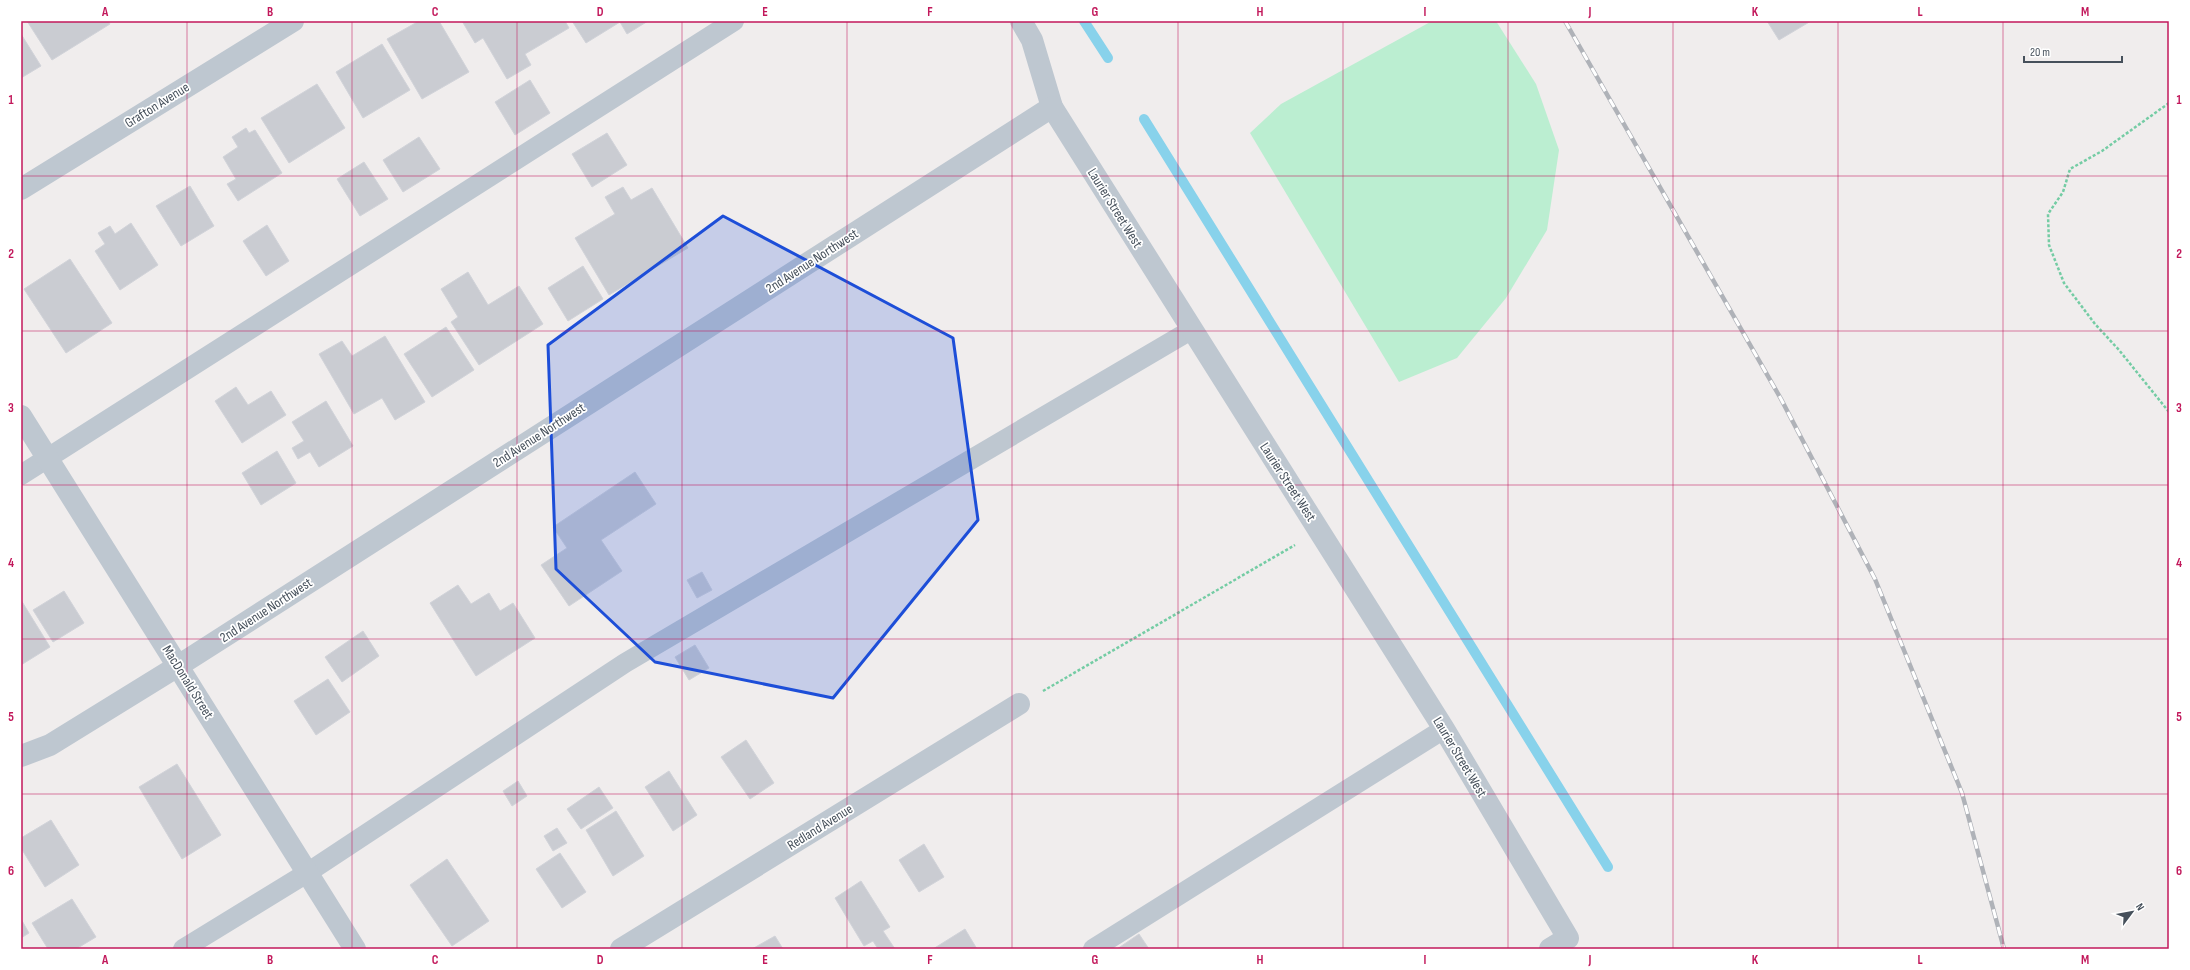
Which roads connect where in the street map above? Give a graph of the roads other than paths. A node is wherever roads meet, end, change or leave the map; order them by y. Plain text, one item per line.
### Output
1 (293, 21) edge
2 (734, 21) edge
3 (1021, 21) edge
4 (1052, 107) junction
5 (21, 189) edge
6 (1191, 330) junction
7 (21, 416) edge
8 (47, 458) junction
9 (21, 475) edge
10 (178, 666) junction
11 (1019, 704) road end
12 (1444, 729) junction
13 (21, 756) edge
14 (307, 873) junction
15 (1559, 943) edge
16 (183, 949) edge
17 (355, 949) edge
18 (622, 949) edge
19 (1093, 949) edge

1 - 5 street, Grafton Avenue
2 - 8 lane
3 - 4 street, Laurier Street West
4 - 6 street, Laurier Street West
4 - 10 street, 2nd Avenue Northwest
6 - 12 street, Laurier Street West
6 - 14 lane
7 - 8 street, MacDonald Street
8 - 9 lane
8 - 10 street, MacDonald Street
10 - 13 street, 2nd Avenue Northwest
10 - 14 street, MacDonald Street
11 - 18 street, Redland Avenue
12 - 15 street, Laurier Street West
12 - 19 lane
14 - 16 lane
14 - 17 street, MacDonald Street

